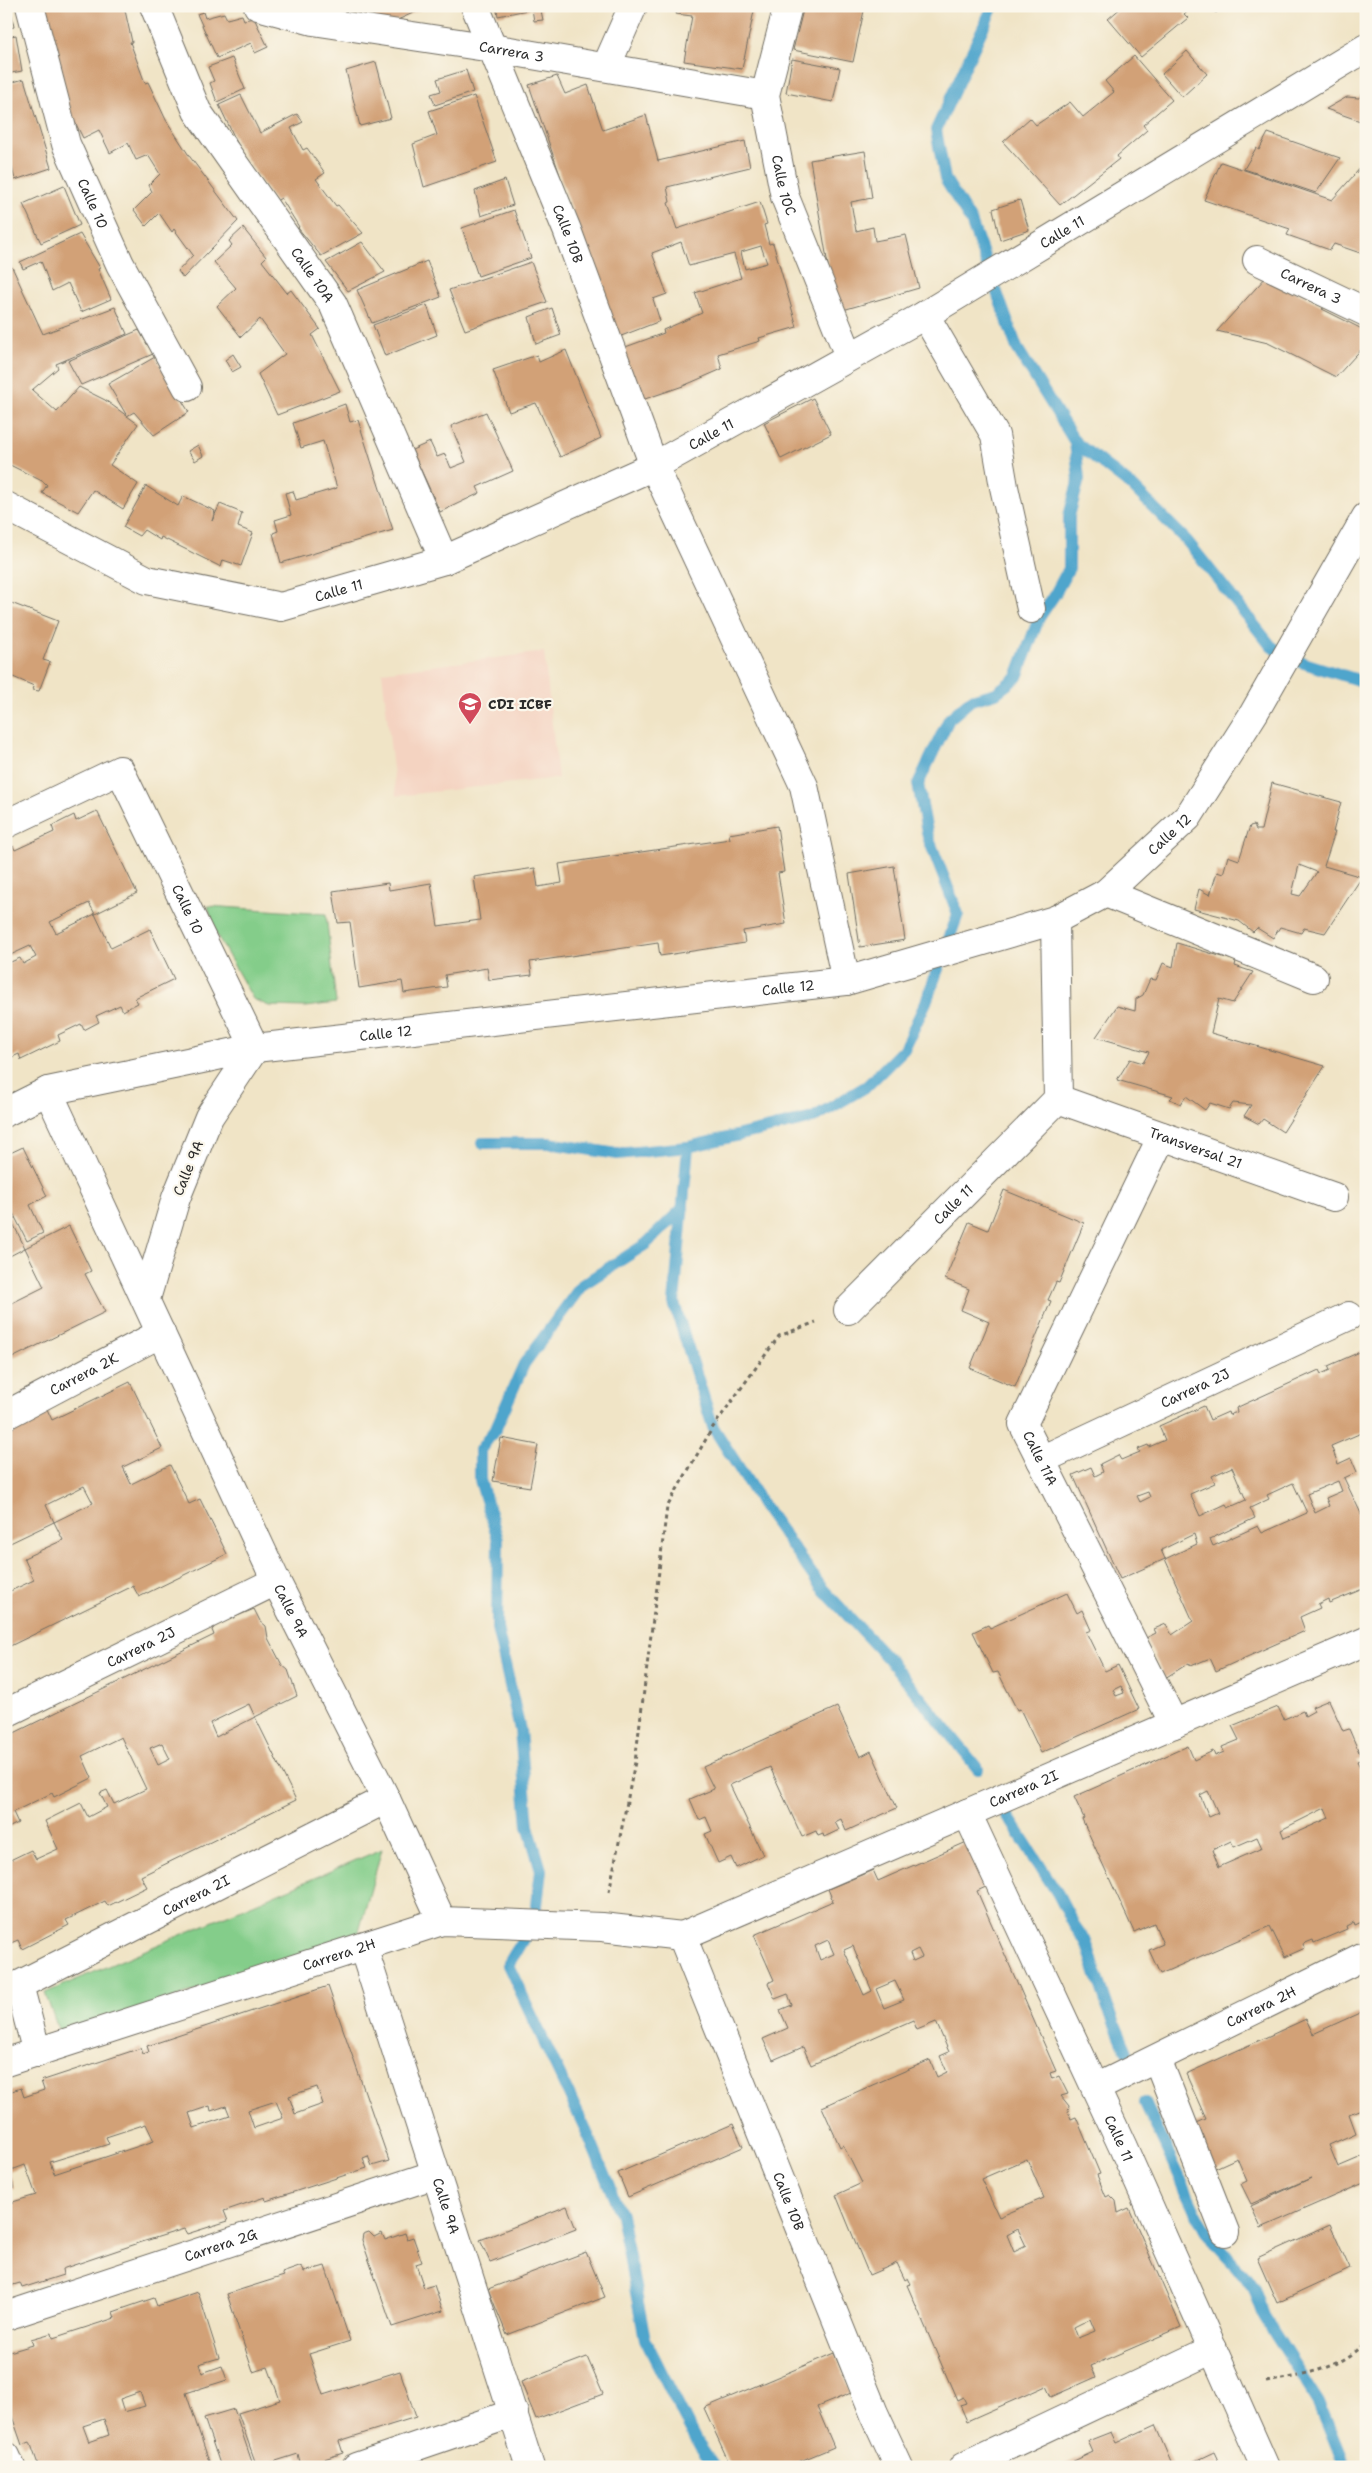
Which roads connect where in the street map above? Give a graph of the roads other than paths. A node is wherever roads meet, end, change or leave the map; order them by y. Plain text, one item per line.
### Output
1 (30, 6) edge
2 (154, 6) edge
3 (258, 6) edge
4 (475, 6) edge
5 (633, 6) edge
6 (788, 6) edge
7 (492, 48) junction
8 (1366, 48) edge
9 (606, 67) junction
10 (764, 95) junction
11 (1257, 260) dead end
12 (1366, 312) edge
13 (925, 315) junction
14 (849, 356) junction
15 (187, 387) dead end
16 (654, 466) junction
17 (6, 506) edge
18 (1366, 517) edge
19 (444, 560) junction
20 (1031, 609) dead end
21 (6, 824) edge
22 (1106, 893) junction
23 (1055, 920) junction
24 (1314, 978) dead end
25 (846, 981) junction
26 (255, 1048) junction
27 (48, 1092) junction
28 (1058, 1099) junction
29 (6, 1112) edge
30 (1162, 1136) junction
31 (1334, 1197) dead end
32 (146, 1299) junction
33 (848, 1310) road end
34 (1349, 1316) dead end
35 (161, 1333) junction
36 (6, 1415) edge
37 (1041, 1460) junction
38 (276, 1581) junction
39 (1366, 1641) edge
40 (6, 1713) edge
41 (1174, 1724) junction
42 (386, 1798) junction
43 (967, 1813) junction
44 (442, 1921) junction
45 (682, 1936) junction
46 (363, 1947) junction
47 (1366, 1955) edge
48 (12, 1987) edge
49 (37, 2053) junction
50 (1157, 2059) junction
51 (6, 2062) edge
52 (1096, 2088) junction
53 (436, 2174) junction
54 (1225, 2232) dead end
55 (6, 2316) edge
56 (1213, 2349) junction
57 (514, 2413) junction
58 (6, 2456) edge
59 (10, 2467) edge
60 (356, 2467) edge
61 (530, 2467) edge
62 (898, 2467) edge
63 (963, 2467) edge
64 (1265, 2467) edge

1 - 15 street, Calle 10
2 - 19 street, Calle 10A
3 - 7 street, Carrera 3
4 - 7 street, Calle 10B
5 - 9 street
6 - 10 street, Calle 10C
7 - 9 street, Carrera 3
7 - 16 street, Calle 10B
8 - 13 street, Calle 11
9 - 10 street, Carrera 3
10 - 14 street, Calle 10C
11 - 12 street, Carrera 3
13 - 14 street, Calle 11
13 - 20 street
14 - 16 street, Calle 11
16 - 19 street, Calle 11
16 - 25 street, Calle 10B
17 - 19 street, Calle 11
18 - 22 street, Calle 12
21 - 26 street, Calle 10
22 - 23 street, Calle 12
22 - 24 street
23 - 25 street, Calle 12
23 - 28 street
25 - 26 street, Calle 12
26 - 27 street, Calle 12
26 - 32 street, Calle 9A
27 - 29 street, Calle 12
27 - 32 street, Calle 9A
28 - 30 street, Transversal 21
28 - 33 street, Calle 11
30 - 31 street, Transversal 21
30 - 37 street, Calle 11A
32 - 35 street, Calle 9A
34 - 37 street, Carrera 2J
35 - 36 street, Carrera 2K
35 - 38 street, Calle 9A
37 - 41 street, Calle 11A
38 - 40 street, Carrera 2J
38 - 42 street, Calle 9A
39 - 41 street, Carrera 2I
41 - 43 street, Carrera 2I
42 - 44 street, Calle 9A
42 - 48 street, Carrera 2I
43 - 45 street, Carrera 2I
43 - 52 street, Calle 11
44 - 45 street, Carrera 2H
44 - 46 street, Carrera 2H
45 - 62 street, Calle 10B
46 - 49 street, Carrera 2H
46 - 53 street, Calle 9A
47 - 50 street, Carrera 2H
48 - 49 street
49 - 51 street, Carrera 2H
50 - 52 street, Carrera 2H
50 - 54 street
52 - 56 street, Calle 11
53 - 55 street, Carrera 2G
53 - 57 street, Calle 9A
56 - 63 street
56 - 64 street, Calle 11
57 - 60 street
57 - 61 street, Calle 9A
58 - 59 street

